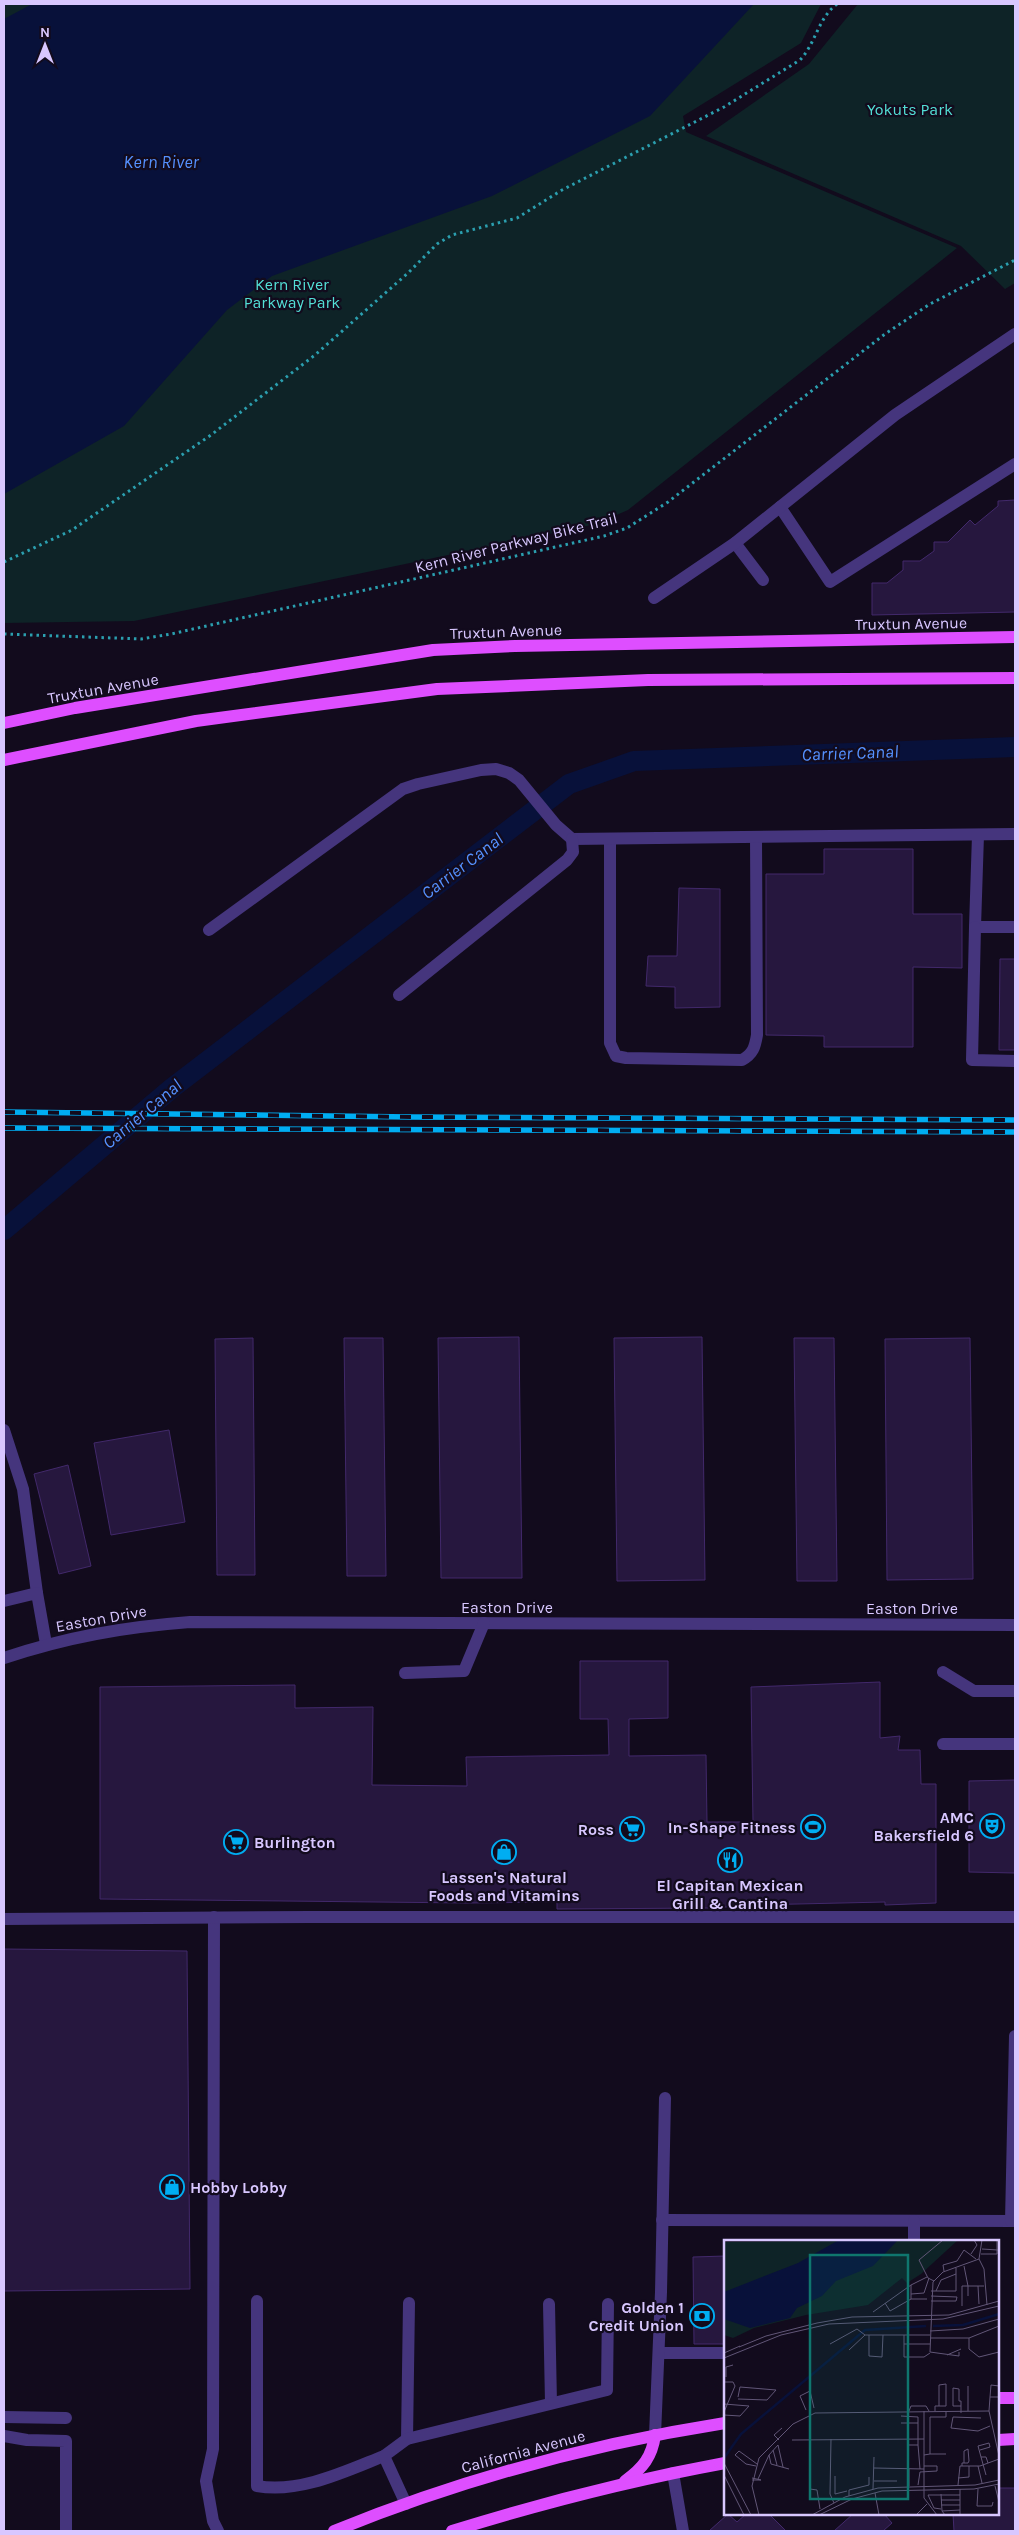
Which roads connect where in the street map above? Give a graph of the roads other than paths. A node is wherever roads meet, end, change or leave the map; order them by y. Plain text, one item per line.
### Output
1 (1015, 334) edge
2 (1015, 464) edge
3 (780, 507) junction
4 (735, 543) junction
5 (763, 580) dead end
6 (654, 598) dead end
7 (1015, 637) edge
8 (1015, 678) edge
9 (4, 723) edge
10 (4, 760) edge
11 (1015, 834) edge
12 (978, 835) junction
13 (756, 837) junction
14 (572, 839) junction
15 (610, 839) junction
16 (975, 927) junction
17 (1015, 927) edge
18 (209, 930) dead end
19 (398, 994) dead end
20 (1015, 1061) edge
21 (4, 1430) edge
22 (37, 1593) junction
23 (4, 1602) edge
24 (484, 1623) junction
25 (1015, 1625) edge
26 (46, 1644) junction
27 (4, 1658) edge
28 (943, 1672) dead end
29 (405, 1673) dead end
30 (1015, 1691) edge
31 (943, 1744) dead end
32 (1015, 1744) edge
33 (214, 1917) junction
34 (1015, 1918) edge
35 (4, 1919) edge
36 (1015, 2036) edge
37 (664, 2098) dead end
38 (662, 2220) junction
39 (914, 2221) junction
40 (1013, 2221) edge
41 (914, 2240) edge
42 (257, 2302) dead end
43 (409, 2303) dead end
44 (549, 2304) dead end
45 (608, 2304) dead end
46 (659, 2353) junction
47 (724, 2353) edge
48 (999, 2398) edge
49 (1015, 2398) edge
50 (551, 2403) junction
51 (4, 2417) edge
52 (66, 2418) dead end
53 (724, 2423) edge
54 (655, 2435) junction
55 (4, 2436) edge
56 (407, 2439) junction
57 (27, 2440) junction
58 (999, 2440) edge
59 (1015, 2440) edge
60 (4, 2445) edge
61 (384, 2456) junction
62 (724, 2463) edge
63 (673, 2473) junction
64 (621, 2484) junction
65 (406, 2504) junction
66 (66, 2531) edge
67 (218, 2531) edge
68 (334, 2531) edge
69 (452, 2531) edge
70 (683, 2531) edge

1 - 3 street
2 - 3 street
3 - 4 street
4 - 5 street
4 - 6 street
7 - 9 main road, Truxtun Avenue
8 - 10 main road
11 - 12 street
12 - 13 street
12 - 16 street
13 - 15 street
13 - 15 street
14 - 15 street
14 - 18 street
14 - 19 street
16 - 17 street
16 - 20 street
21 - 22 street
22 - 23 street
22 - 26 street
24 - 25 street, Easton Drive
24 - 26 street, Easton Drive
24 - 29 street
26 - 27 street, Easton Drive
28 - 30 street
31 - 32 street
33 - 34 street
33 - 35 street
33 - 67 street
36 - 40 street
37 - 38 street
38 - 39 street
38 - 46 street
39 - 40 street
39 - 41 street
42 - 61 street
43 - 56 street
44 - 50 street
45 - 50 street
46 - 47 street
46 - 54 street
48 - 49 main road
50 - 56 street
51 - 52 street
53 - 54 main road, California Avenue
54 - 64 main road
54 - 65 main road, California Avenue
55 - 57 street
56 - 61 street
57 - 60 street
57 - 66 street
58 - 59 main road
61 - 65 street
62 - 63 main road
63 - 64 main road
63 - 70 street
64 - 69 main road
65 - 68 main road, California Avenue

